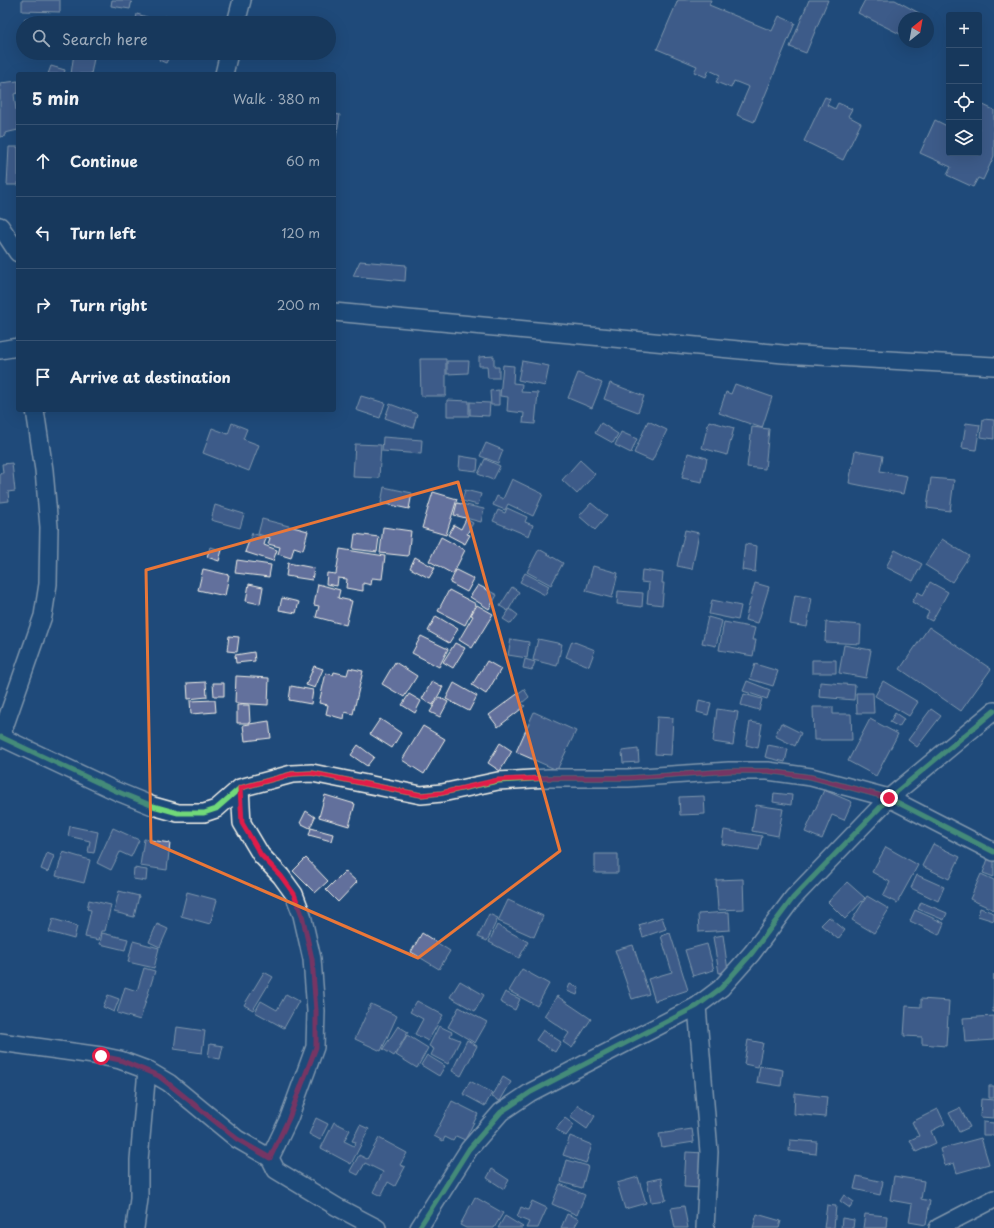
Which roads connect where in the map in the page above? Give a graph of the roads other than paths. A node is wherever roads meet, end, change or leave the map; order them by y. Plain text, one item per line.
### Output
1 (242, 0) edge
2 (238, 16) edge
3 (227, 60) edge
4 (224, 72) edge
5 (0, 226) edge
6 (16, 250) edge
7 (336, 312) edge
8 (16, 347) edge
9 (0, 350) edge
10 (994, 366) edge
11 (35, 412) edge
12 (994, 711) edge
13 (0, 738) edge
14 (240, 788) junction
15 (889, 798) junction
16 (994, 852) edge
17 (697, 1006) junction
18 (0, 1042) edge
19 (147, 1070) junction
20 (270, 1158) junction
21 (994, 1199) edge
22 (135, 1228) edge
23 (377, 1228) edge
24 (419, 1228) edge
25 (705, 1228) edge
26 (938, 1228) edge

1 - 2 street
3 - 4 street
5 - 6 street
7 - 10 street
8 - 9 street
11 - 13 street
12 - 15 street
13 - 14 street
14 - 15 street
14 - 20 street
15 - 16 street
15 - 17 street
17 - 24 street
17 - 25 street
18 - 19 street
19 - 20 street
19 - 22 street
20 - 23 street
21 - 26 street

